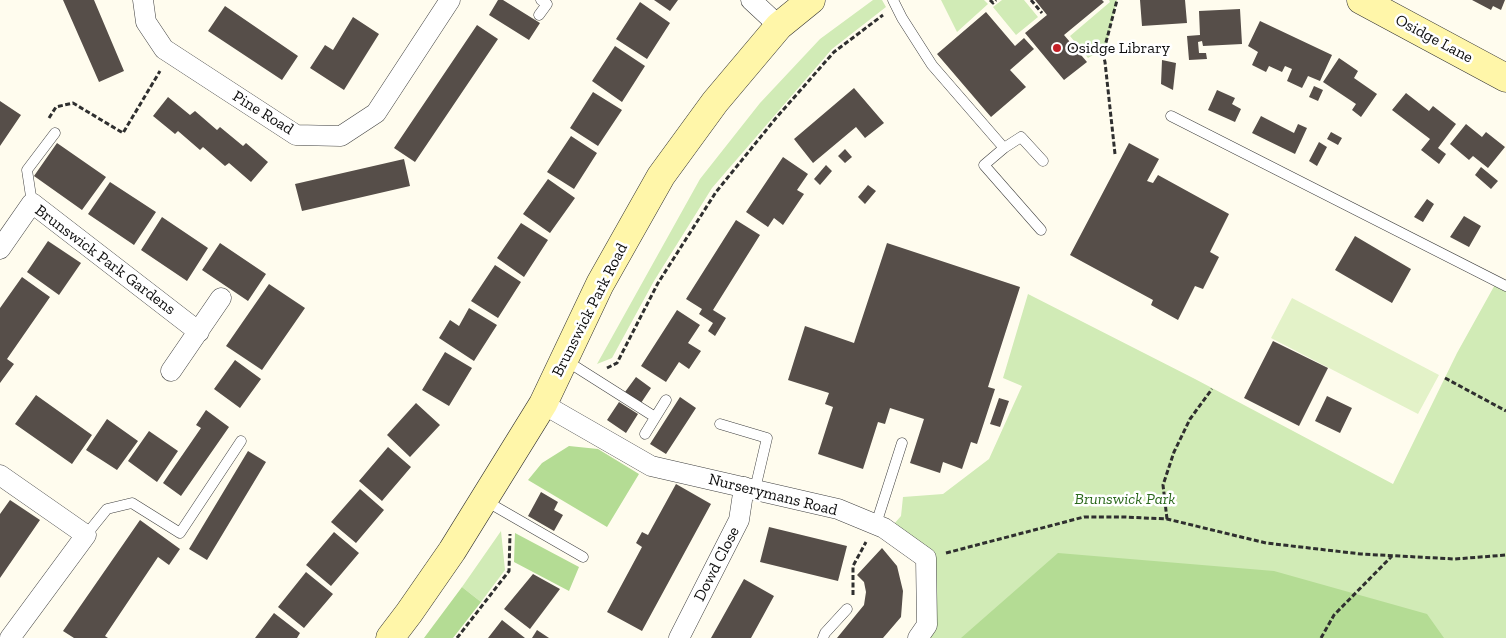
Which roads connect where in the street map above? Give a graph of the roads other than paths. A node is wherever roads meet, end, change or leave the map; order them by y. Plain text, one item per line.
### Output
1 (143, 0) edge
2 (450, 0) edge
3 (541, 0) edge
4 (751, 0) edge
5 (811, 0) edge
6 (1361, 0) edge
7 (894, 2) edge
8 (539, 15) dead end
9 (779, 26) junction
10 (1506, 78) edge
11 (1171, 116) dead end
12 (52, 137) road end
13 (1004, 148) junction
14 (1043, 161) dead end
15 (32, 203) junction
16 (1040, 230) dead end
17 (0, 249) edge
18 (1506, 286) edge
19 (220, 298) dead end
20 (199, 332) junction
21 (564, 360) junction
22 (171, 371) dead end
23 (666, 400) dead end
24 (543, 404) junction
25 (655, 417) junction
26 (720, 424) dead end
27 (645, 434) dead end
28 (241, 441) dead end
29 (902, 443) dead end
30 (0, 475) edge
31 (750, 488) junction
32 (483, 500) junction
33 (876, 524) junction
34 (86, 534) junction
35 (583, 557) dead end
36 (847, 609) road end
37 (10, 638) edge
38 (390, 638) edge
39 (679, 638) edge
40 (823, 638) edge
41 (918, 638) edge

1 - 2 street, Pine Road
3 - 8 lane
4 - 9 street
5 - 9 street, Brunswick Park Road
6 - 10 street, Osidge Lane
7 - 13 lane
9 - 21 street, Brunswick Park Road
11 - 18 lane
12 - 15 lane
13 - 14 lane
13 - 16 lane
15 - 17 street, Brunswick Park Gardens
15 - 20 street, Brunswick Park Gardens
19 - 20 street
20 - 22 street
21 - 24 street, Brunswick Park Road
21 - 25 lane
23 - 25 lane
24 - 31 street, Nurserymans Road
24 - 32 street, Brunswick Park Road
25 - 27 lane
26 - 31 lane
28 - 34 lane
29 - 33 lane
30 - 34 street
31 - 33 street, Nurserymans Road
31 - 39 street, Dowd Close
32 - 35 lane
32 - 38 street, Brunswick Park Road
33 - 41 street, Nurserymans Road
34 - 37 street
36 - 40 lane

